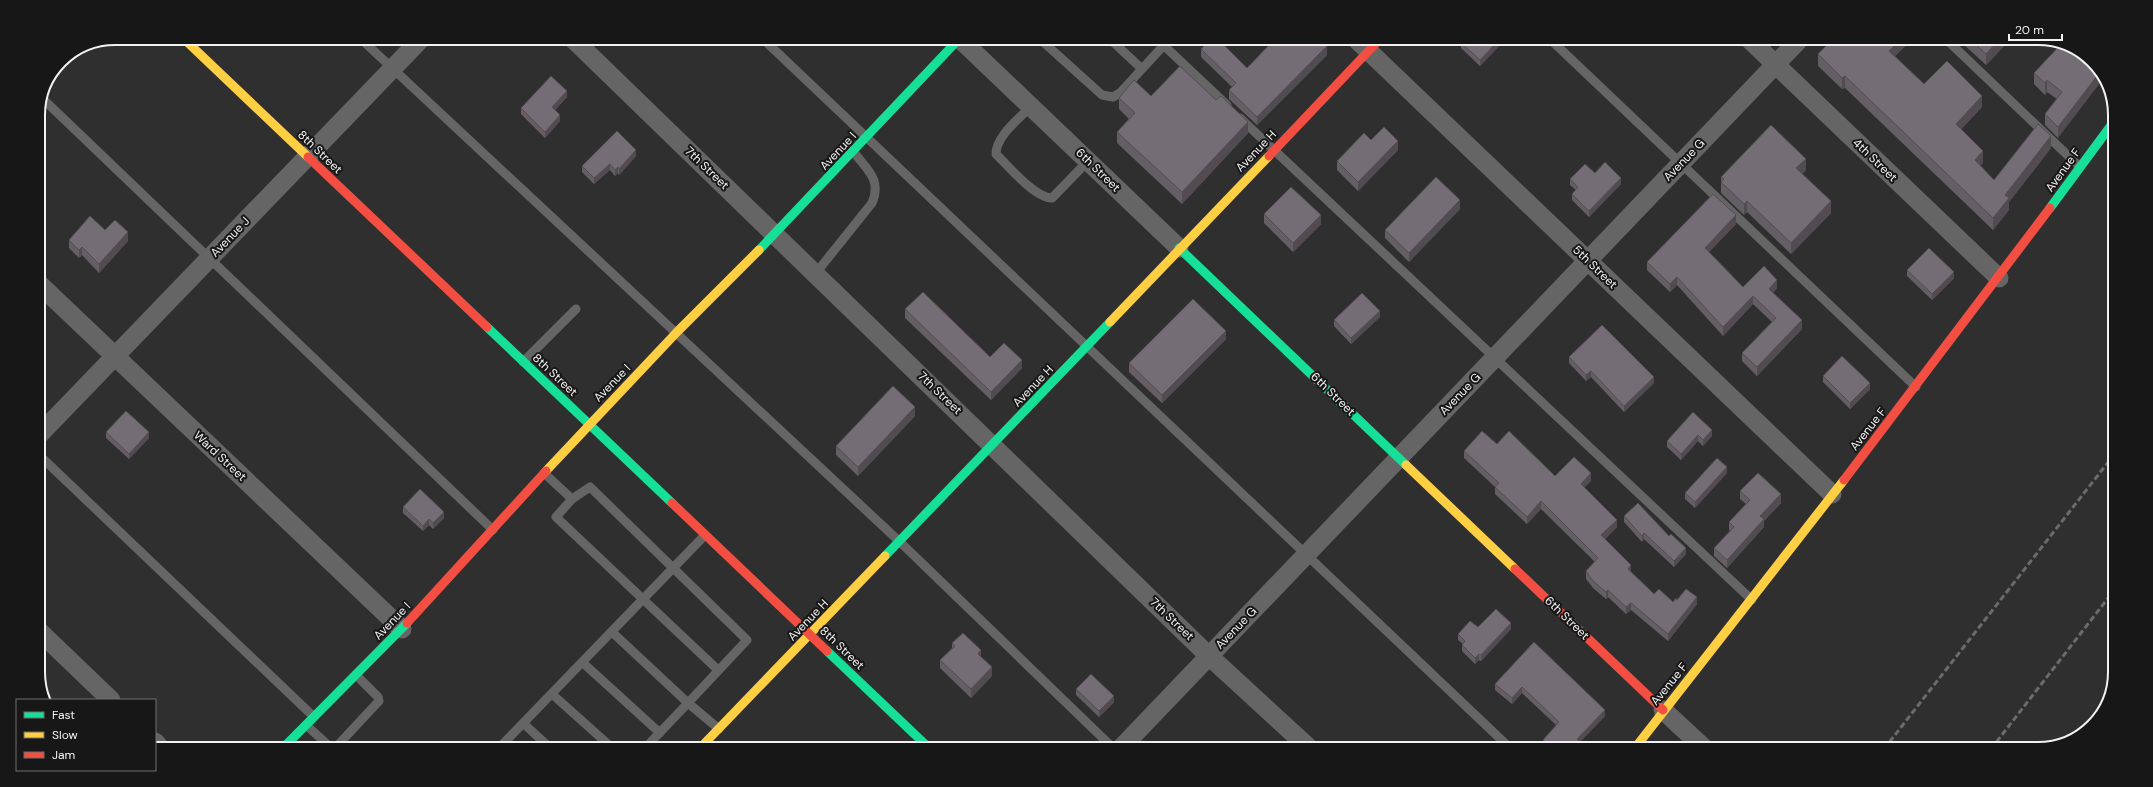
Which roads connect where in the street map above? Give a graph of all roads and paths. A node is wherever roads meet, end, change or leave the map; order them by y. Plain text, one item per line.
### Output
1 (190, 45) edge
2 (368, 45) edge
3 (415, 45) edge
4 (579, 45) edge
5 (769, 45) edge
6 (955, 45) edge
7 (965, 45) edge
8 (1047, 45) edge
9 (1117, 45) edge
10 (1159, 45) edge
11 (1163, 45) edge
12 (1367, 45) edge
13 (1369, 45) edge
14 (1556, 45) edge
15 (1755, 45) edge
16 (1795, 45) edge
17 (1952, 45) edge
18 (1776, 65) junction
19 (393, 68) junction
20 (1142, 68) junction
21 (46, 102) edge
22 (1031, 106) junction
23 (2108, 129) edge
24 (866, 137) junction
25 (1274, 150) junction
26 (853, 152) junction
27 (307, 156) junction
28 (1088, 161) junction
29 (1680, 164) junction
30 (2080, 167) junction
31 (776, 234) junction
32 (1179, 248) junction
33 (209, 258) junction
34 (1588, 260) junction
35 (816, 273) junction
36 (1999, 278) junction
37 (45, 290) edge
38 (576, 309) dead end
39 (677, 332) junction
40 (1087, 348) junction
41 (114, 357) junction
42 (1496, 357) junction
43 (523, 362) junction
44 (1916, 387) junction
45 (589, 424) junction
46 (45, 429) edge
47 (993, 444) junction
48 (1399, 458) junction
49 (45, 461) edge
50 (544, 473) junction
51 (1832, 494) junction
52 (572, 499) junction
53 (493, 530) junction
54 (705, 535) junction
55 (900, 542) junction
56 (1306, 555) junction
57 (673, 568) junction
58 (643, 599) junction
59 (1752, 600) junction
60 (402, 629) junction
61 (612, 632) junction
62 (810, 635) junction
63 (45, 637) edge
64 (1210, 656) junction
65 (582, 662) junction
66 (718, 670) junction
67 (356, 675) junction
68 (552, 694) junction
69 (110, 699) edge
70 (688, 703) junction
71 (1663, 710) junction
72 (314, 717) junction
73 (524, 723) junction
74 (306, 725) junction
75 (719, 729) junction
76 (660, 733) junction
77 (920, 739) junction
78 (289, 742) edge
79 (324, 742) edge
80 (340, 742) edge
81 (505, 742) edge
82 (544, 742) edge
83 (606, 742) edge
84 (651, 742) edge
85 (706, 742) edge
86 (917, 742) edge
87 (923, 742) edge
88 (1107, 742) edge
89 (1127, 742) edge
90 (1302, 742) edge
91 (1504, 742) edge
92 (1639, 742) edge
93 (1698, 742) edge

1 - 27 street, 8th Street
2 - 19 lane
3 - 19 street, Avenue J
4 - 31 street, 7th Street
5 - 24 lane
6 - 24 street, Avenue I
7 - 22 street, 6th Street
8 - 20 lane
9 - 20 lane
10 - 20 lane
11 - 25 lane
12 - 25 street, Avenue H
13 - 34 street, 5th Street
14 - 29 lane
15 - 18 street, 4th Street
16 - 18 street, Avenue G
17 - 30 lane
18 - 29 street, Avenue G
18 - 36 street, 4th Street
19 - 27 street, Avenue J
19 - 39 lane
21 - 33 lane
22 - 28 street, 6th Street
22 - 28 lane
23 - 30 street, Avenue F
24 - 26 street, Avenue I
24 - 40 lane
25 - 32 street, Avenue H
25 - 42 lane
26 - 31 street, Avenue I
26 - 35 lane
27 - 33 street, Avenue J
27 - 43 street, 8th Street
28 - 32 street, 6th Street
29 - 34 street, Avenue G
29 - 44 lane
30 - 36 street, Avenue F
31 - 35 street, 7th Street
31 - 39 street, Avenue I
32 - 40 street, Avenue H
32 - 48 street, 6th Street
33 - 41 street, Avenue J
33 - 53 lane
34 - 42 street, Avenue G
34 - 51 street, 5th Street
35 - 47 street, 7th Street
36 - 44 street, Avenue F
37 - 41 street, Ward Street
38 - 43 lane
39 - 45 street, Avenue I
39 - 55 lane
40 - 47 street, Avenue H
40 - 56 lane
41 - 46 street, Avenue J
41 - 60 street, Ward Street
42 - 48 street, Avenue G
42 - 59 lane
43 - 45 street, 8th Street
44 - 51 street, Avenue F
45 - 50 street, Avenue I
45 - 54 street, 8th Street
47 - 55 street, Avenue H
47 - 64 street, 7th Street
48 - 56 street, Avenue G
48 - 71 street, 6th Street
49 - 72 lane
50 - 52 lane
50 - 53 street, Avenue I
51 - 59 street, Avenue F
52 - 57 lane
52 - 58 lane
53 - 60 street, Avenue I
54 - 57 lane
54 - 62 street, 8th Street
55 - 62 street, Avenue H
55 - 88 lane
56 - 64 street, Avenue G
56 - 91 lane
57 - 58 lane
57 - 66 lane
58 - 61 lane
58 - 66 lane
59 - 71 street, Avenue F
60 - 67 street, Avenue I
61 - 65 lane
61 - 70 lane
62 - 75 street, Avenue H
62 - 77 street, 8th Street
63 - 69 street
64 - 89 street, Avenue G
64 - 90 street, 7th Street
65 - 68 lane
65 - 76 lane
66 - 70 lane
67 - 72 street, Avenue I
67 - 80 lane
68 - 73 lane
68 - 83 lane
70 - 75 lane
70 - 76 lane
71 - 92 street, Avenue F
71 - 93 street, 6th Street
72 - 74 street, Avenue I
73 - 81 lane
73 - 82 lane
74 - 78 street, Avenue I
74 - 79 lane
75 - 85 street, Avenue H
76 - 84 lane
77 - 86 lane
77 - 87 street, 8th Street

